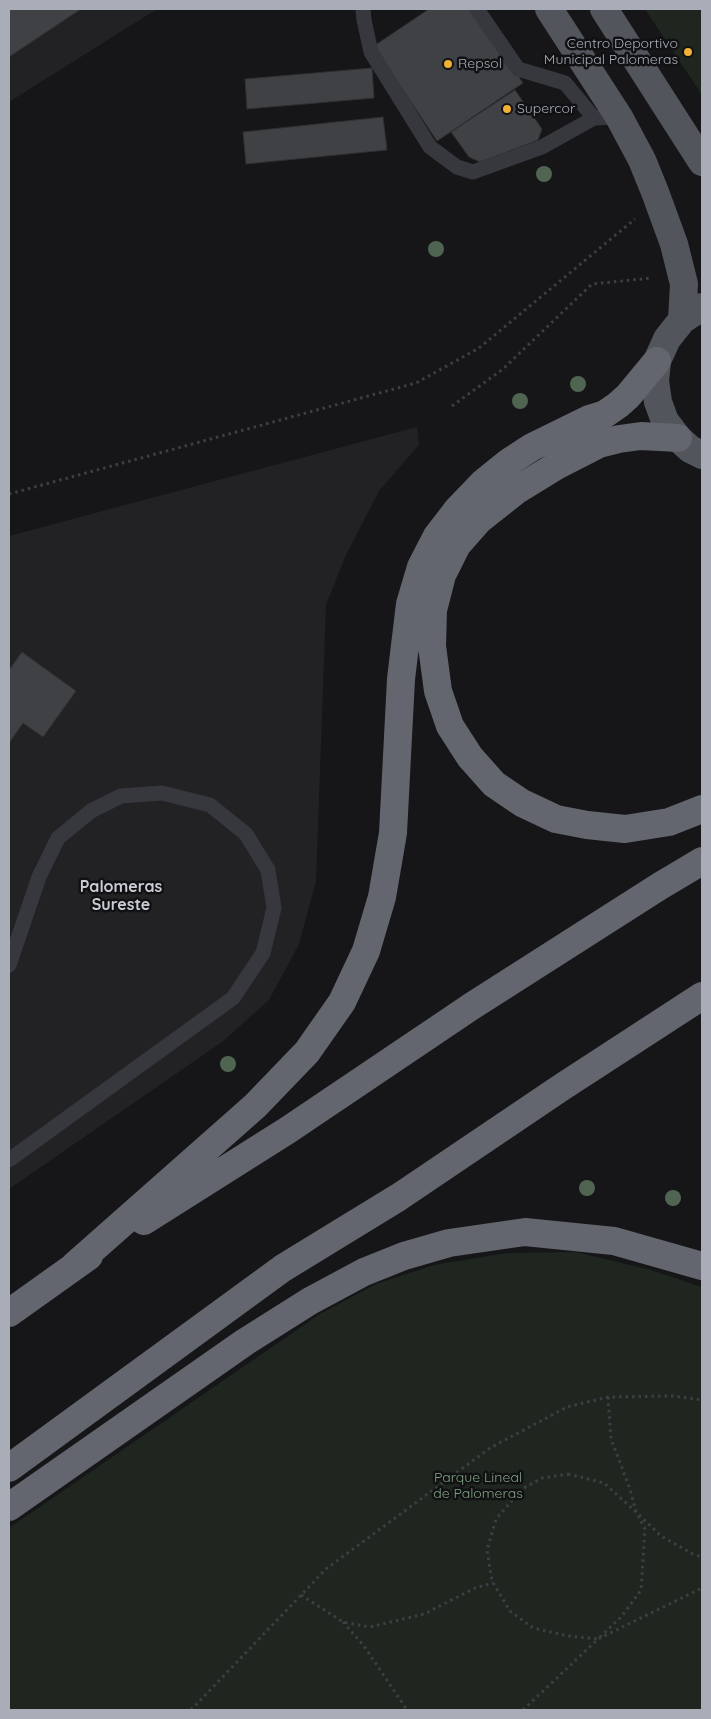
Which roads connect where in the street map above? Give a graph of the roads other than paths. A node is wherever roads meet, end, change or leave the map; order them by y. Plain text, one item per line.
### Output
1 (363, 9) edge
2 (477, 9) edge
3 (549, 9) edge
4 (604, 9) edge
5 (606, 117) junction
6 (702, 162) edge
7 (692, 314) edge
8 (657, 361) junction
9 (678, 438) junction
10 (702, 455) edge
11 (702, 809) edge
12 (702, 861) edge
13 (9, 966) edge
14 (702, 996) edge
15 (9, 1160) edge
16 (75, 1265) junction
17 (702, 1266) edge
18 (9, 1313) edge
19 (9, 1468) edge
20 (9, 1507) edge

1 - 5 lane
2 - 5 lane
3 - 5 main road
4 - 6 main road
5 - 7 main road
7 - 8 main road
8 - 9 main road
8 - 16 highway
9 - 10 main road
9 - 11 highway
12 - 16 highway
13 - 15 lane
14 - 19 highway
16 - 18 highway
17 - 20 highway

